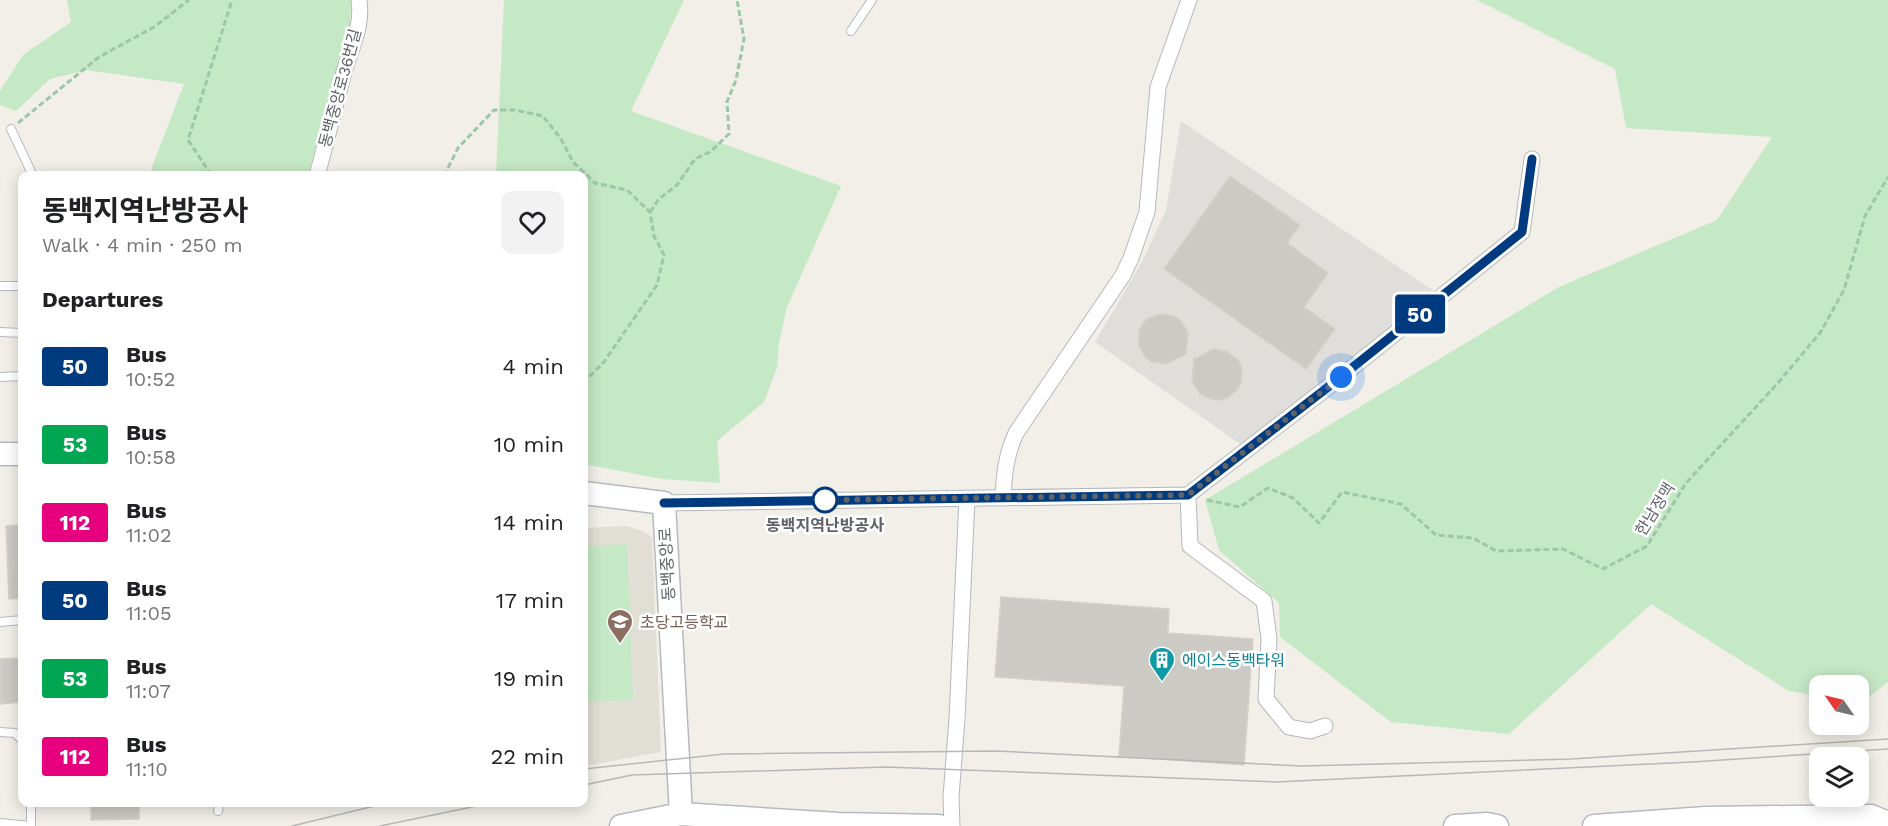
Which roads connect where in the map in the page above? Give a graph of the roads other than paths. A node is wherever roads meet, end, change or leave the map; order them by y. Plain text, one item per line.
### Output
1 (359, 0) edge
2 (872, 0) edge
3 (1189, 0) edge
4 (851, 31) dead end
5 (11, 129) road end
6 (1532, 159) dead end
7 (31, 171) edge
8 (318, 171) edge
9 (0, 286) edge
10 (18, 286) edge
11 (0, 332) edge
12 (18, 333) edge
13 (0, 376) edge
14 (18, 376) edge
15 (0, 454) edge
16 (18, 454) edge
17 (588, 494) edge
18 (1188, 495) junction
19 (967, 498) junction
20 (1003, 498) junction
21 (664, 503) junction
22 (18, 620) edge
23 (0, 622) edge
24 (1324, 726) dead end
25 (0, 732) edge
26 (18, 736) edge
27 (31, 807) edge
28 (681, 814) junction
29 (1883, 815) edge
30 (1814, 821) edge
31 (1708, 822) edge
32 (0, 823) edge
33 (31, 826) edge
34 (621, 826) edge
35 (939, 826) edge
36 (952, 826) edge
37 (1455, 826) edge
38 (1497, 826) edge
39 (1594, 826) edge

1 - 8 street, 동백중앙로36번길
2 - 4 lane
3 - 20 street
5 - 7 lane
6 - 18 street
9 - 10 lane
11 - 12 lane
13 - 14 lane
15 - 16 main road
17 - 21 main road, 동백중앙로
18 - 20 street
18 - 24 street
19 - 20 street
19 - 21 street
19 - 36 street
21 - 28 main road, 동백중앙로
22 - 23 lane
25 - 26 lane
27 - 33 lane
28 - 34 main road
28 - 35 main road
29 - 30 main road
30 - 31 main road
31 - 39 main road
32 - 33 lane
37 - 38 main road

